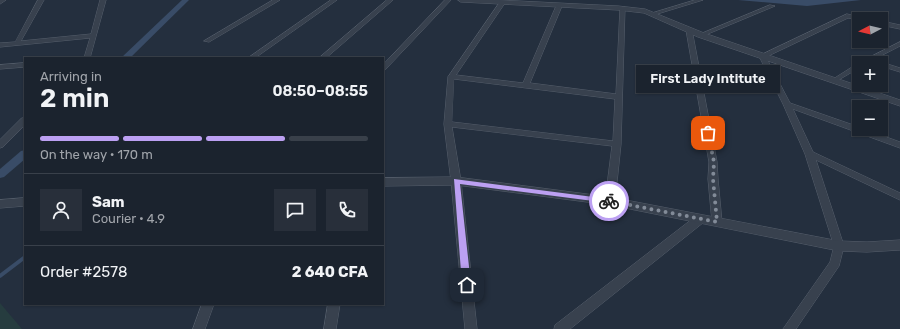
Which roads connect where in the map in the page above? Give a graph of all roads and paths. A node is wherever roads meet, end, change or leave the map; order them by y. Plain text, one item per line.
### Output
1 (3, 0) edge
2 (41, 0) edge
3 (103, 0) edge
4 (277, 0) edge
5 (334, 0) edge
6 (390, 0) edge
7 (448, 0) edge
8 (461, 0) edge
9 (700, 0) edge
10 (0, 2) edge
11 (502, 3) junction
12 (624, 5) edge
13 (559, 6) junction
14 (772, 6) dead end
15 (648, 13) junction
16 (852, 17) edge
17 (888, 24) edge
18 (900, 27) edge
19 (689, 30) junction
20 (701, 35) junction
21 (93, 36) junction
22 (208, 41) dead end
23 (17, 43) junction
24 (0, 45) edge
25 (899, 47) edge
26 (762, 56) junction
27 (879, 56) edge
28 (87, 57) edge
29 (252, 57) edge
30 (323, 57) edge
31 (24, 65) edge
32 (10, 66) junction
33 (888, 66) edge
34 (0, 67) edge
35 (384, 68) edge
36 (852, 69) edge
37 (900, 70) edge
38 (0, 75) edge
39 (451, 77) junction
40 (832, 81) junction
41 (526, 84) junction
42 (619, 97) junction
43 (900, 103) edge
44 (787, 104) junction
45 (24, 121) edge
46 (448, 124) junction
47 (0, 144) edge
48 (617, 144) junction
49 (900, 145) edge
50 (809, 154) junction
51 (456, 181) junction
52 (384, 182) edge
53 (900, 197) edge
54 (610, 201) junction
55 (24, 202) edge
56 (1, 204) edge
57 (700, 219) junction
58 (717, 222) junction
59 (900, 245) edge
60 (839, 246) junction
61 (208, 305) edge
62 (334, 305) edge
63 (199, 329) edge
64 (330, 329) edge
65 (471, 329) edge
66 (560, 329) edge
67 (789, 329) edge

1 - 10 street
2 - 23 street
3 - 21 street
4 - 22 street
5 - 29 street
6 - 30 street
7 - 35 street
8 - 11 street
9 - 15 street
11 - 13 street
11 - 39 street
12 - 13 street
12 - 15 street
12 - 42 street
13 - 41 street
14 - 20 street
15 - 19 street
16 - 26 street
17 - 18 street
19 - 20 street
19 - 58 street
20 - 26 street
21 - 23 street
21 - 28 street
23 - 24 street
25 - 27 street
26 - 40 street
26 - 44 street
31 - 32 street
32 - 34 street
32 - 38 street
33 - 37 street
36 - 40 street
39 - 41 street
39 - 46 street
40 - 43 street
41 - 42 street
42 - 48 street
44 - 49 street
44 - 50 street
45 - 47 street
46 - 48 street
46 - 51 street
48 - 54 street
50 - 53 street
50 - 60 street
51 - 52 street
51 - 54 street
51 - 65 street
54 - 57 street
55 - 56 street
57 - 58 street
57 - 66 street
58 - 60 street
59 - 60 street
60 - 67 street
61 - 63 street
62 - 64 street

